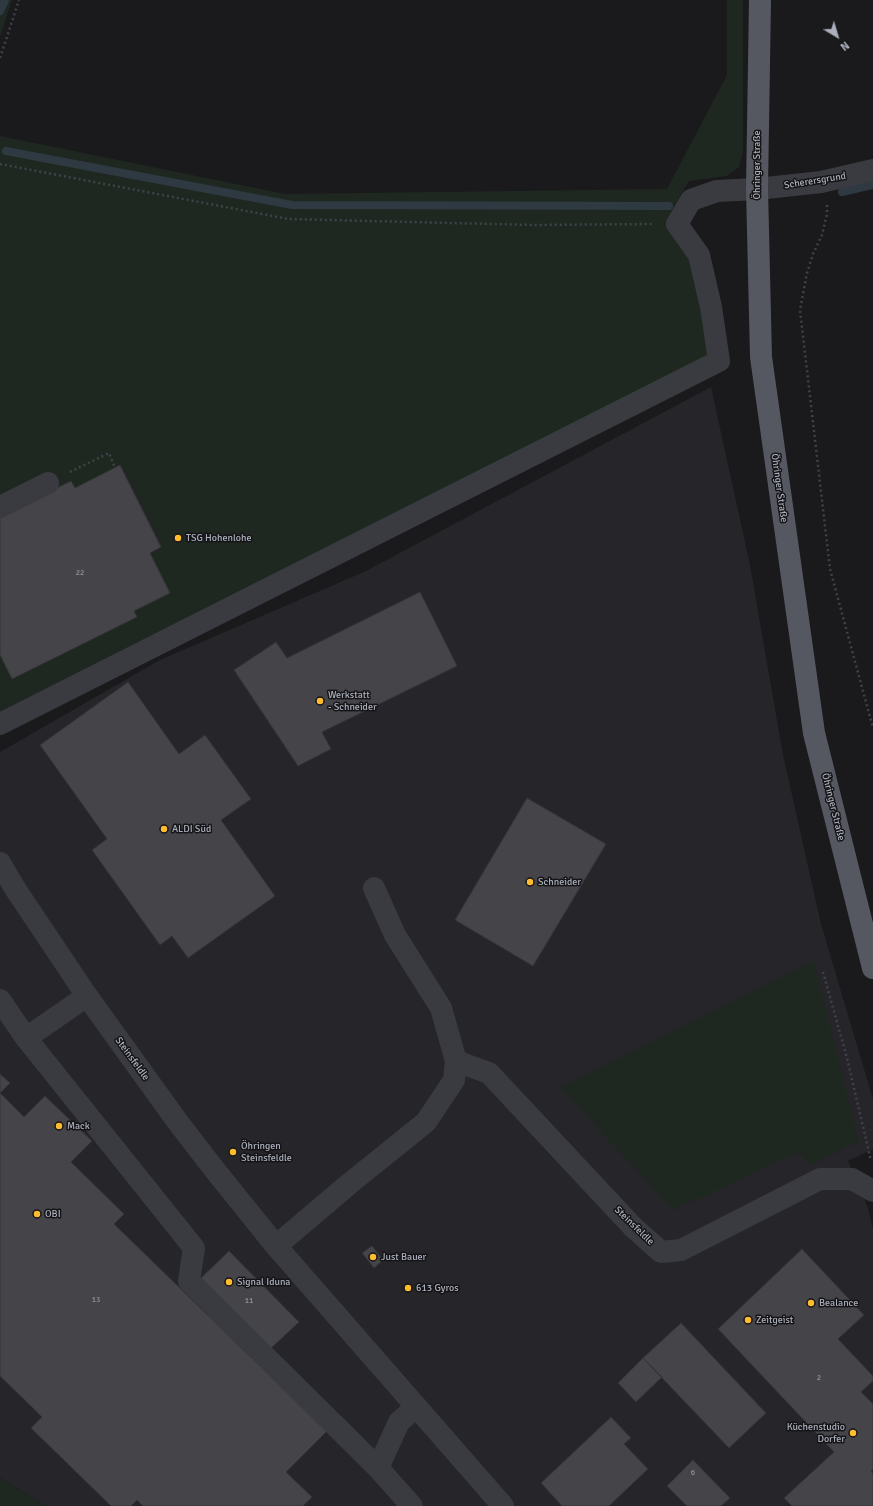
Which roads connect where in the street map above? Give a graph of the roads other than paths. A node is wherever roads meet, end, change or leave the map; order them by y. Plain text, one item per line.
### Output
1 (760, 0) edge
2 (873, 170) edge
3 (757, 189) junction
4 (48, 482) road end
5 (0, 507) edge
6 (0, 724) edge
7 (0, 863) edge
8 (374, 888) dead end
9 (873, 968) edge
10 (87, 996) junction
11 (0, 1000) edge
12 (26, 1038) junction
13 (456, 1061) junction
14 (873, 1191) edge
15 (276, 1246) junction
16 (416, 1407) junction
17 (378, 1468) junction
18 (412, 1506) edge
19 (503, 1506) edge

1 - 3 main road, Öhringer Straße
2 - 3 street, Scherersgrund
3 - 6 street, Scherersgrund
3 - 9 main road, Öhringer Straße
4 - 5 street
7 - 10 street, Steinsfeldle
8 - 13 street
10 - 12 street
10 - 15 street, Steinsfeldle
11 - 12 street
12 - 17 street
13 - 14 street, Steinsfeldle
13 - 15 street
15 - 16 street, Steinsfeldle
16 - 17 street
16 - 19 street, Steinsfeldle
17 - 18 street

